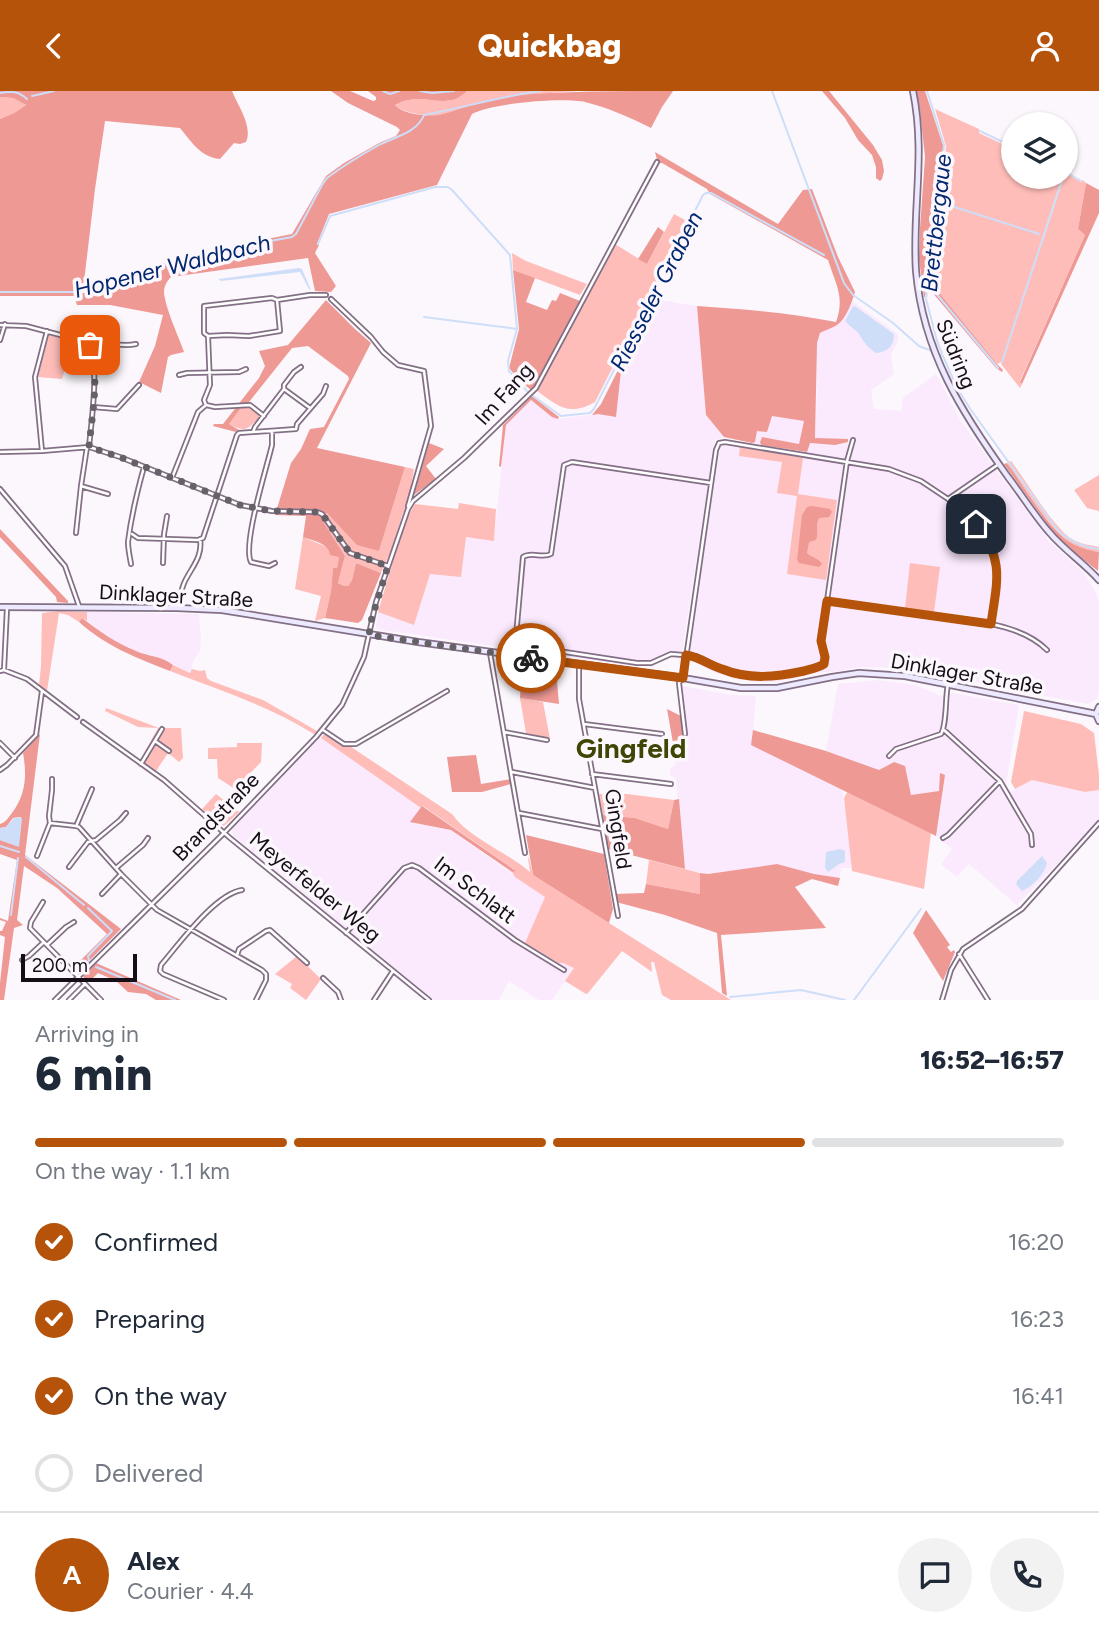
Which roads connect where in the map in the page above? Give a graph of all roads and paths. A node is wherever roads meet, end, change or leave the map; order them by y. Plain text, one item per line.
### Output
1 (913, 91) edge
2 (657, 162) dead end
3 (326, 295) dead end
4 (331, 299) dead end
5 (277, 300) junction
6 (5, 324) junction
7 (0, 325) edge
8 (47, 331) junction
9 (208, 336) junction
10 (0, 340) edge
11 (87, 342) junction
12 (136, 344) dead end
13 (301, 367) dead end
14 (246, 369) dead end
15 (209, 372) junction
16 (178, 375) dead end
17 (139, 385) dead end
18 (326, 386) dead end
19 (284, 389) junction
20 (206, 405) junction
21 (92, 407) junction
22 (310, 408) junction
23 (264, 416) junction
24 (272, 431) junction
25 (253, 432) junction
26 (853, 440) dead end
27 (88, 447) junction
28 (42, 451) junction
29 (0, 452) edge
30 (847, 461) junction
31 (999, 464) junction
32 (144, 467) junction
33 (172, 478) junction
34 (711, 483) junction
35 (81, 486) junction
36 (0, 489) edge
37 (108, 495) dead end
38 (217, 496) junction
39 (948, 499) junction
40 (257, 509) junction
41 (408, 509) junction
42 (167, 516) dead end
43 (76, 533) dead end
44 (132, 534) junction
45 (164, 539) junction
46 (200, 539) junction
47 (163, 563) dead end
48 (275, 563) dead end
49 (131, 564) dead end
50 (388, 566) junction
51 (1099, 580) edge
52 (827, 601) junction
53 (0, 607) edge
54 (7, 607) junction
55 (79, 608) junction
56 (177, 608) junction
57 (991, 624) junction
58 (369, 635) junction
59 (516, 635) junction
60 (1047, 650) dead end
61 (490, 652) junction
62 (512, 655) junction
63 (686, 655) junction
64 (579, 664) junction
65 (2, 671) edge
66 (683, 678) junction
67 (948, 684) junction
68 (42, 691) junction
69 (447, 691) dead end
70 (1099, 707) edge
71 (1096, 713) junction
72 (77, 717) dead end
73 (1099, 721) edge
74 (83, 722) dead end
75 (584, 724) junction
76 (162, 729) dead end
77 (323, 730) junction
78 (944, 730) junction
79 (504, 732) junction
80 (662, 734) dead end
81 (685, 734) dead end
82 (547, 740) dead end
83 (155, 741) junction
84 (0, 743) edge
85 (169, 751) dead end
86 (889, 756) dead end
87 (15, 758) junction
88 (141, 764) junction
89 (0, 770) edge
90 (511, 772) junction
91 (592, 774) junction
92 (52, 779) dead end
93 (1000, 781) junction
94 (671, 784) dead end
95 (595, 788) junction
96 (92, 789) dead end
97 (126, 813) dead end
98 (519, 813) junction
99 (50, 823) junction
100 (1099, 823) edge
101 (76, 826) junction
102 (602, 829) junction
103 (224, 833) junction
104 (148, 838) dead end
105 (943, 838) dead end
106 (93, 842) junction
107 (1032, 845) dead end
108 (525, 853) dead end
109 (37, 856) dead end
110 (69, 867) dead end
111 (116, 868) junction
112 (121, 874) junction
113 (242, 890) dead end
114 (102, 894) dead end
115 (43, 902) dead end
116 (152, 905) junction
117 (618, 916) dead end
118 (74, 922) dead end
119 (192, 930) junction
120 (346, 933) junction
121 (44, 942) junction
122 (47, 946) junction
123 (959, 954) junction
124 (237, 955) junction
125 (22, 960) dead end
126 (307, 963) dead end
127 (564, 970) dead end
128 (393, 971) junction
129 (78, 977) junction
130 (323, 978) dead end
131 (85, 984) junction
132 (55, 1000) edge
133 (69, 1000) edge
134 (102, 1000) edge
135 (224, 1000) edge
136 (256, 1000) edge
137 (341, 1000) edge
138 (374, 1000) edge
139 (429, 1000) edge
140 (942, 1000) edge
141 (988, 1000) edge

1 - 31 main road, Südring
2 - 41 street, Im Fang
3 - 5 street
4 - 41 street
5 - 9 street
5 - 9 street
6 - 7 street
6 - 8 street
6 - 10 street
8 - 11 street
8 - 28 street
9 - 15 street
11 - 12 street
11 - 21 street
13 - 19 street
14 - 15 street
15 - 16 street
15 - 20 street
17 - 21 street
18 - 22 street
19 - 22 street
19 - 23 street
20 - 23 street
20 - 33 street
21 - 27 street
22 - 24 street
23 - 25 street
24 - 25 street
24 - 40 street
25 - 38 street
26 - 30 street
27 - 28 street
27 - 32 street
27 - 35 street
28 - 29 street
30 - 34 street
30 - 39 street
30 - 52 street
31 - 39 street
31 - 51 main road, Südring
32 - 33 street
32 - 44 street
33 - 38 street
34 - 59 street
34 - 63 street
35 - 37 street
35 - 43 street
36 - 55 street
38 - 40 street
38 - 46 street
39 - 57 street
40 - 48 street
40 - 50 street
41 - 50 street, Im Fang
42 - 45 street
44 - 45 street
44 - 49 street
45 - 46 street
45 - 47 street
46 - 56 street
50 - 58 street, Im Fang
52 - 57 street
52 - 63 street
53 - 54 main road, Dinklager Straße
54 - 55 main road, Dinklager Straße
54 - 65 street
55 - 56 main road, Dinklager Straße
56 - 58 main road, Dinklager Straße
57 - 60 street
58 - 61 main road, Dinklager Straße
58 - 77 street, Brandstraße
59 - 62 street
59 - 63 street
61 - 62 main road, Dinklager Straße
61 - 79 street
62 - 64 main road, Dinklager Straße
63 - 66 street
64 - 66 main road, Dinklager Straße
64 - 75 street, Gingfeld
65 - 68 street
66 - 67 main road, Dinklager Straße
66 - 81 street
67 - 71 main road, Dinklager Straße
67 - 78 street
68 - 72 street
68 - 87 street
69 - 77 street
70 - 71 main road
71 - 73 main road
74 - 88 street, Meyerfelder Weg
75 - 80 street
75 - 91 street, Gingfeld
76 - 83 street
77 - 103 street, Brandstraße
78 - 86 street
78 - 93 street
79 - 82 street
79 - 90 street
83 - 85 street
83 - 88 street
84 - 87 street
87 - 89 street
88 - 103 street, Meyerfelder Weg
90 - 95 street
90 - 98 street
91 - 94 street
91 - 95 street, Gingfeld
92 - 99 street
93 - 105 street
93 - 107 street
95 - 102 street, Gingfeld
96 - 101 street
97 - 106 street
98 - 102 street
98 - 108 street
99 - 101 street
99 - 109 street
100 - 123 street
101 - 106 street
102 - 117 street, Gingfeld
103 - 116 street, Brandstraße
103 - 120 street, Meyerfelder Weg
104 - 111 street
106 - 110 street
106 - 111 street
111 - 112 street
112 - 114 street
112 - 116 street
113 - 119 street
115 - 121 street
116 - 119 street
116 - 129 street, Brandstraße
118 - 122 street
119 - 124 street
119 - 135 street
120 - 127 street, Im Schlatt
120 - 128 street, Meyerfelder Weg
121 - 122 street
121 - 125 street
122 - 129 street
123 - 140 street
123 - 141 street
124 - 126 street
124 - 136 street
128 - 138 street
128 - 139 street, Meyerfelder Weg
129 - 131 street
129 - 132 street, Brandstraße
130 - 137 street
131 - 133 street
131 - 134 street

